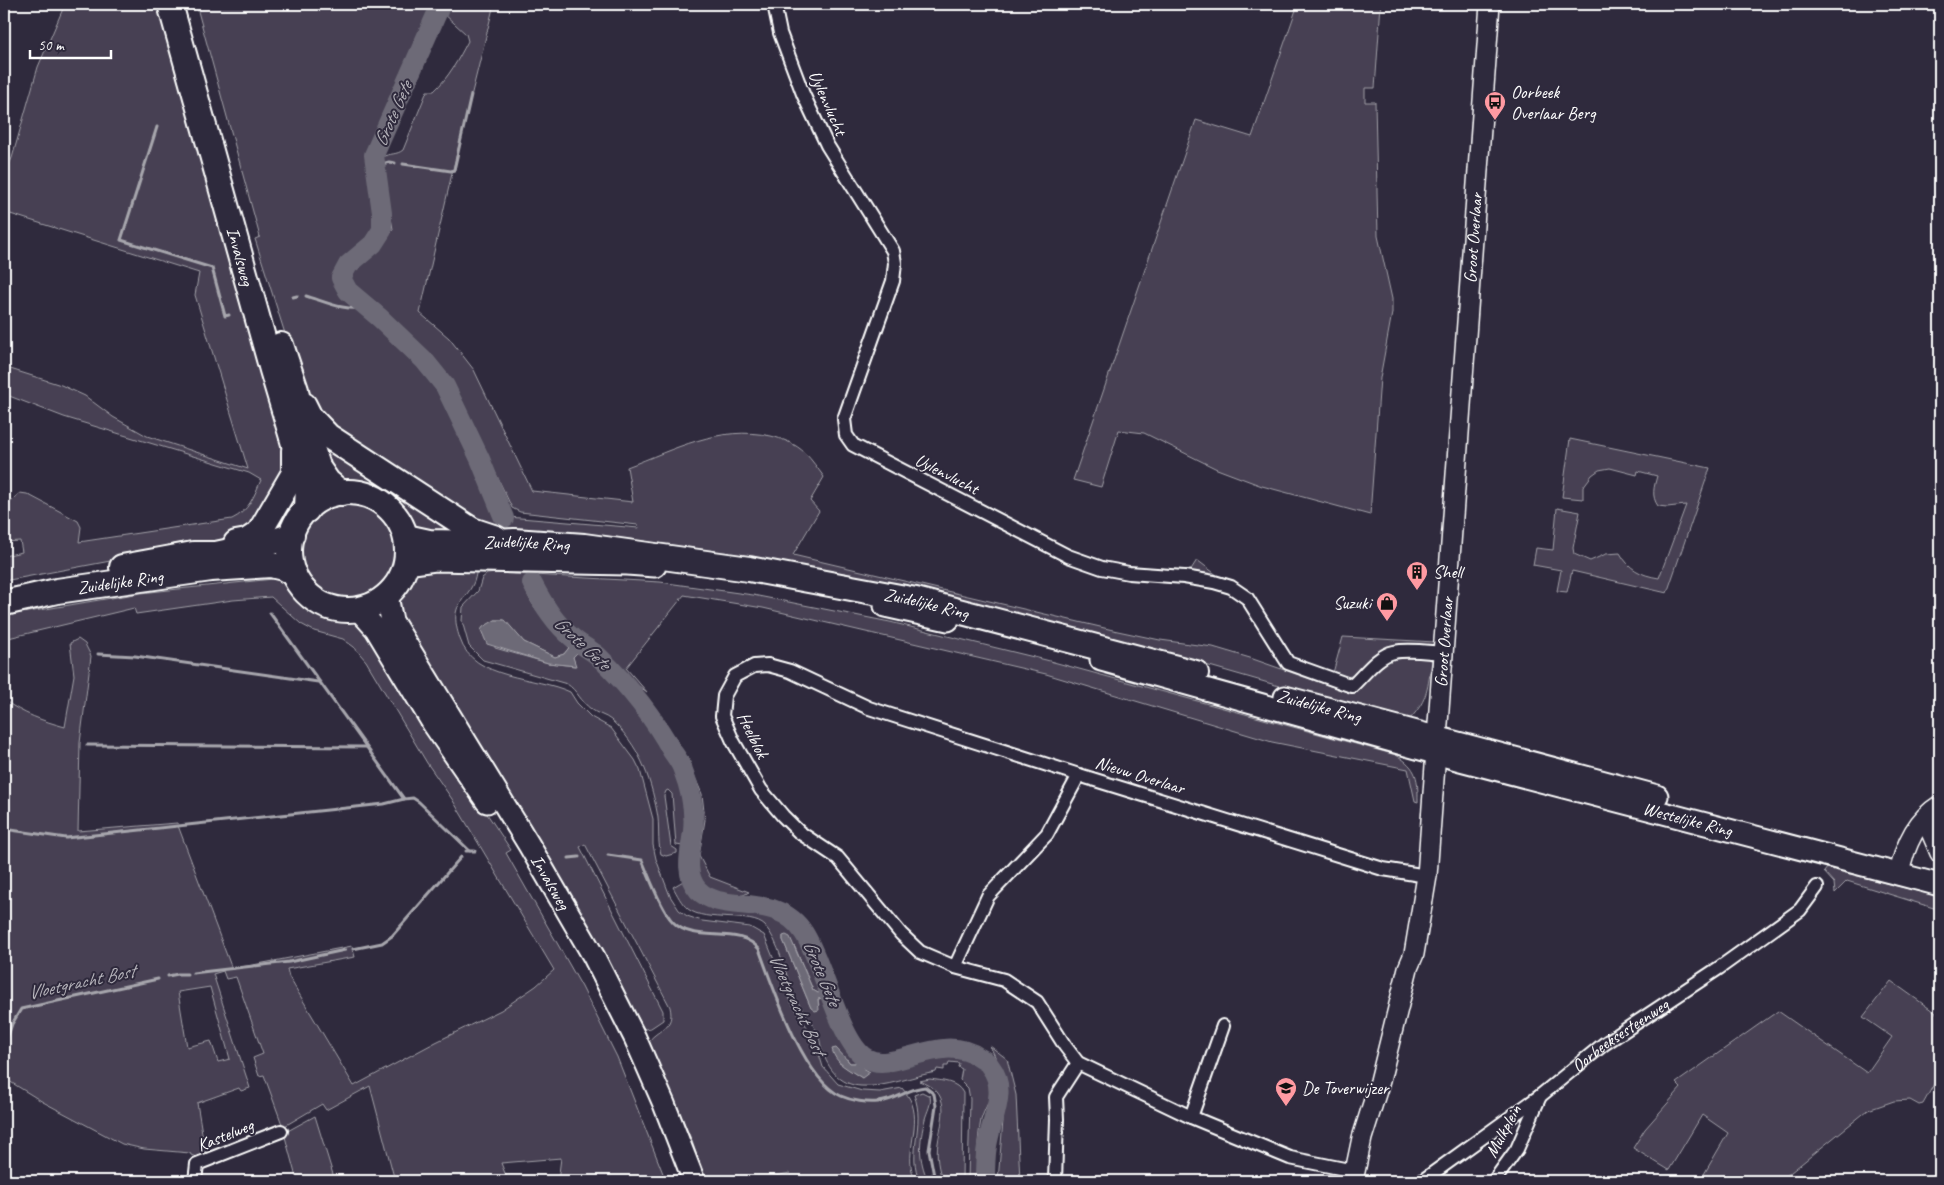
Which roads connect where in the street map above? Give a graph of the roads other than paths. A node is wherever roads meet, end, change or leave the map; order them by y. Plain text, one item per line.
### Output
1 (170, 4) edge
2 (185, 4) edge
3 (774, 4) edge
4 (1490, 4) edge
5 (296, 390) junction
6 (294, 444) junction
7 (341, 493) junction
8 (307, 510) junction
9 (292, 535) junction
10 (406, 537) junction
11 (514, 541) junction
12 (193, 554) junction
13 (406, 564) junction
14 (294, 574) junction
15 (4, 591) edge
16 (387, 596) junction
17 (4, 603) edge
18 (358, 610) junction
19 (1442, 653) junction
20 (1196, 673) joint
21 (1436, 745) junction
22 (1079, 775) junction
23 (1940, 805) edge
24 (1928, 826) junction
25 (1940, 853) edge
26 (1904, 869) junction
27 (1940, 872) edge
28 (1427, 876) junction
29 (1940, 885) edge
30 (1817, 887) dead end
31 (955, 967) junction
32 (1223, 1026) dead end
33 (1078, 1063) junction
34 (1540, 1096) junction
35 (1191, 1117) junction
36 (281, 1131) dead end
37 (1353, 1176) edge
38 (195, 1181) edge
39 (679, 1181) edge
40 (694, 1181) edge
41 (1055, 1181) edge
42 (1422, 1181) edge
43 (1494, 1181) edge

1 - 6 highway, Invalsweg
2 - 5 highway, Invalsweg
3 - 19 street, Uylenvlucht
4 - 19 main road, Groot Overlaar
5 - 7 highway, Invalsweg
5 - 11 highway
6 - 8 highway, Invalsweg
6 - 12 highway
7 - 8 highway
7 - 10 highway
8 - 9 highway
9 - 12 highway, Zuidelijke Ring
9 - 14 highway
10 - 11 highway, Zuidelijke Ring
10 - 13 highway
11 - 20 highway, Zuidelijke Ring
12 - 15 highway, Zuidelijke Ring
13 - 16 highway
13 - 21 main road, Zuidelijke Ring
14 - 17 highway, Zuidelijke Ring
14 - 18 highway
16 - 18 highway
16 - 40 main road, Invalsweg
18 - 39 main road, Invalsweg
19 - 21 main road, Groot Overlaar
20 - 21 main road, Zuidelijke Ring
21 - 26 main road, Westelijke Ring
21 - 28 main road, Groot Overlaar
22 - 28 street, Nieuw Overlaar
22 - 31 street, Nieuw Overlaar
22 - 31 street, Heelblok
23 - 24 main road
23 - 26 main road
24 - 25 main road
24 - 26 main road
26 - 27 main road, Westelijke Ring
26 - 29 main road, Westelijke Ring
28 - 37 main road, Groot Overlaar
30 - 34 street, Oorbeeksesteenweg
31 - 33 street
32 - 35 street
33 - 35 street
33 - 41 street
34 - 42 street, Oorbeeksesteenweg
34 - 43 street, Mulkplein
35 - 37 street
36 - 38 street, Kastelweg

